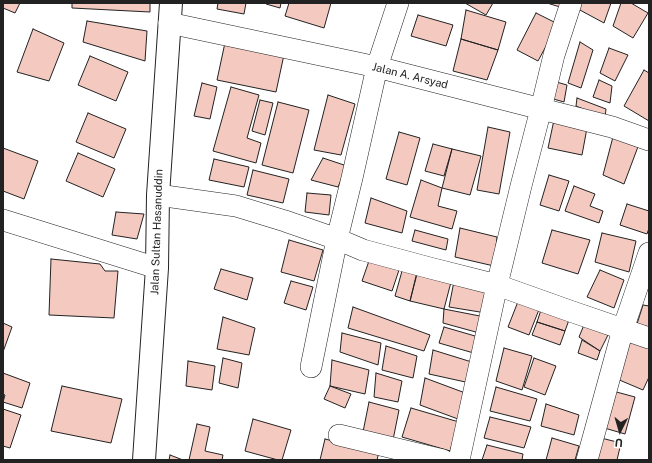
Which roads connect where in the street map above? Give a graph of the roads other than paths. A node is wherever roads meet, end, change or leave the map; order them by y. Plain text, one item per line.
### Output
1 (398, 3) edge
2 (571, 3) edge
3 (170, 13) edge
4 (377, 67) junction
5 (541, 109) junction
6 (649, 140) edge
7 (158, 195) junction
8 (3, 220) edge
9 (337, 239) junction
10 (649, 253) edge
11 (157, 268) junction
12 (497, 284) junction
13 (623, 329) junction
14 (649, 338) edge
15 (311, 367) dead end
16 (339, 435) dead end
17 (144, 460) edge
18 (443, 460) edge
19 (459, 460) edge
20 (587, 460) edge

1 - 4 street
2 - 5 street
3 - 4 street, Jalan A. Arsyad
3 - 7 highway, Jalan Sultan Hasanuddin
4 - 5 street, Jalan A. Arsyad
4 - 9 street
5 - 6 street, Jalan A. Arsyad
5 - 12 street
7 - 9 street
7 - 11 highway, Jalan Sultan Hasanuddin
8 - 11 street
9 - 12 street
9 - 15 street
10 - 13 street
11 - 17 highway, Jalan Sultan Hasanuddin
12 - 13 street
12 - 19 street
13 - 14 street
13 - 20 street
16 - 18 street

